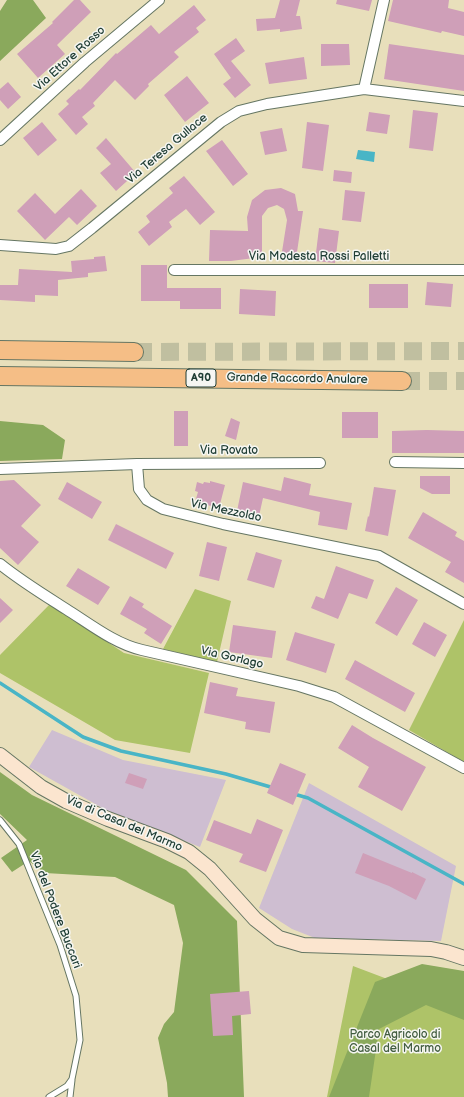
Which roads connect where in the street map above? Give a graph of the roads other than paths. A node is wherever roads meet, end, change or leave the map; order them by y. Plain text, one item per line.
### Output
1 (159, 0) edge
2 (384, 0) edge
3 (364, 89) junction
4 (464, 101) edge
5 (0, 140) edge
6 (0, 245) edge
7 (174, 270) dead end
8 (464, 270) edge
9 (0, 350) edge
10 (134, 352) tunnel mouth
11 (0, 376) edge
12 (402, 381) tunnel mouth
13 (395, 462) dead end
14 (320, 463) dead end
15 (464, 463) edge
16 (137, 464) junction
17 (0, 469) edge
18 (0, 564) edge
19 (464, 604) edge
20 (0, 755) edge
21 (464, 768) edge
22 (0, 820) edge
23 (464, 958) edge
24 (72, 1079) junction
25 (50, 1097) edge
26 (70, 1097) edge

1 - 5 street, Via Ettore Rosso
2 - 3 street
3 - 4 street, Via Teresa Gullace
3 - 6 street, Via Teresa Gullace
7 - 8 street, Via Modesta Rossi Palletti
9 - 10 highway
11 - 12 highway, Grande Raccordo Anulare / A90
13 - 15 street
14 - 16 street, Via Rovato
16 - 17 street
16 - 19 street, Via Mezzoldo
18 - 21 street, Via Gorlago
20 - 23 main road, Via di Casal del Marmo
22 - 24 lane, Via del Podere Buccari
24 - 25 lane
24 - 26 lane, Via del Podere Buccari

